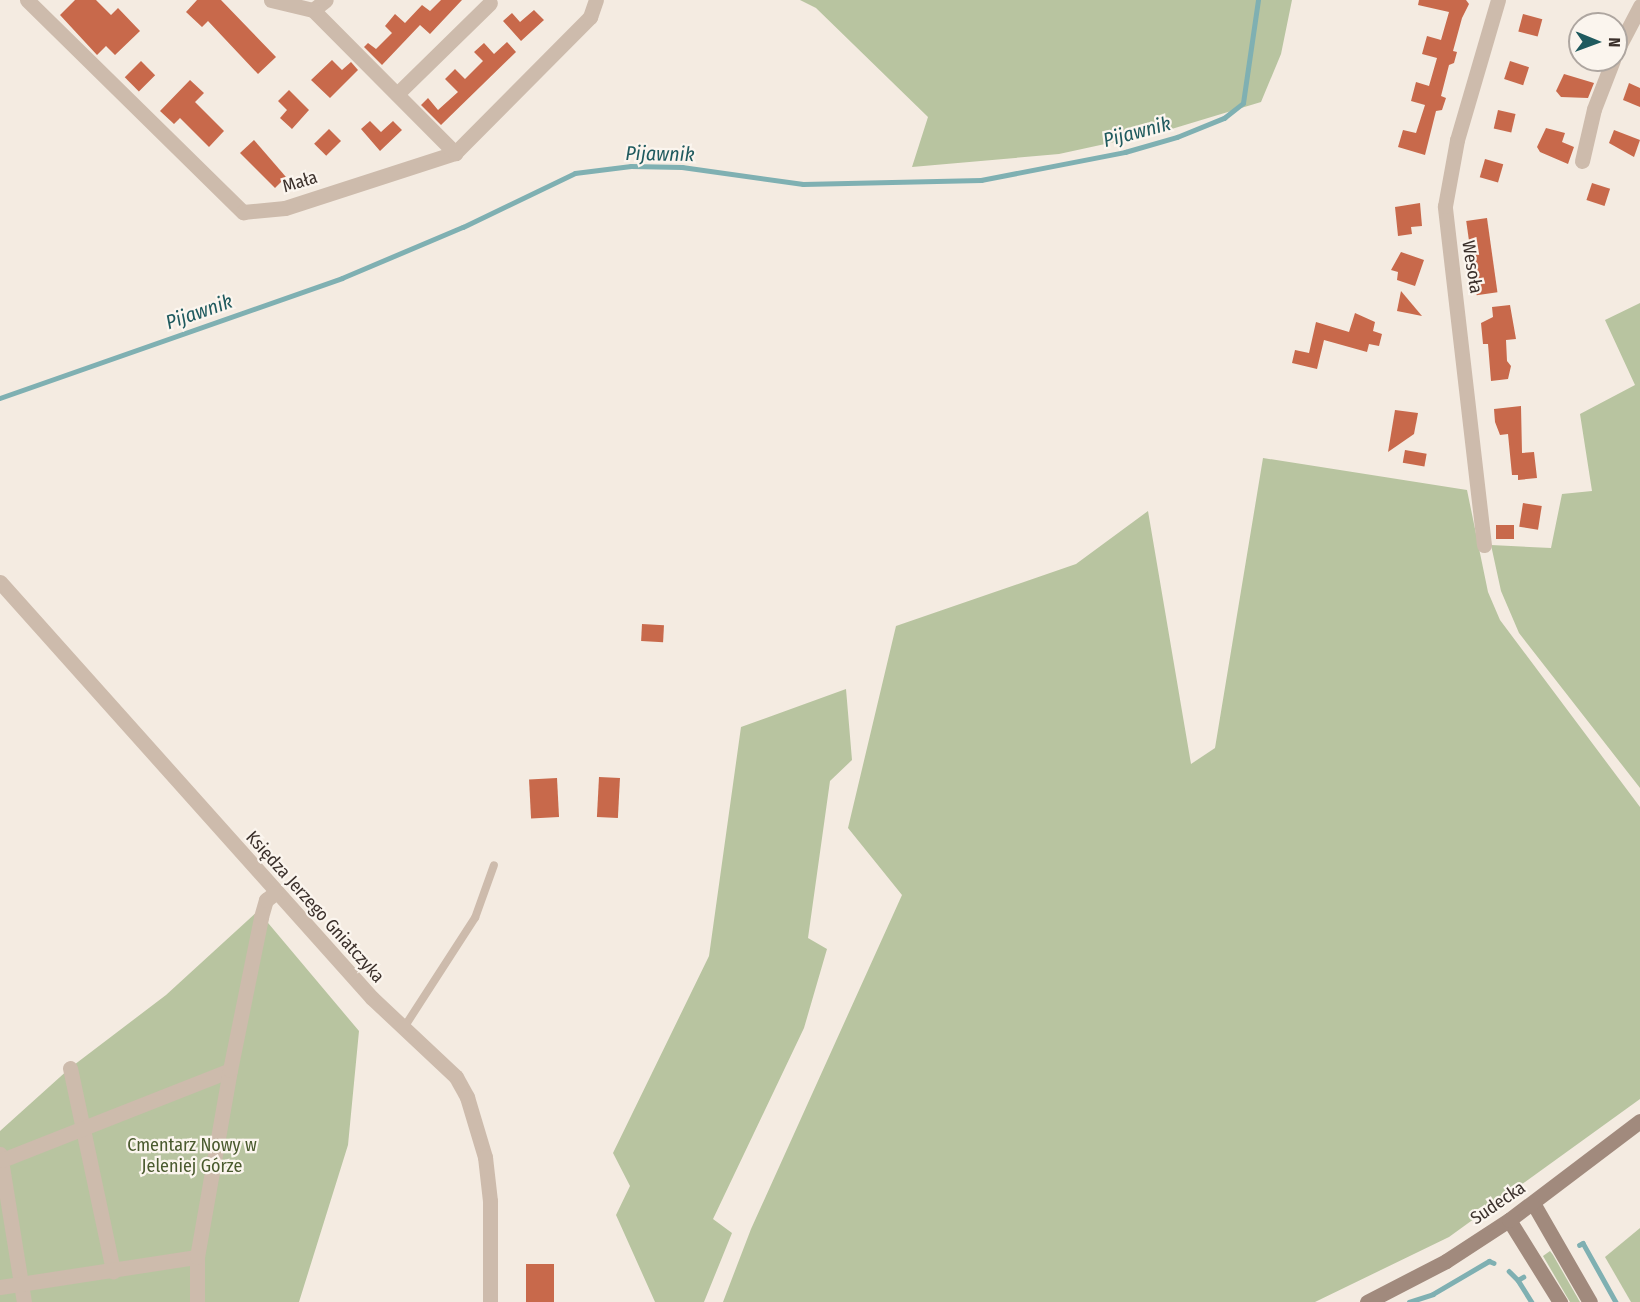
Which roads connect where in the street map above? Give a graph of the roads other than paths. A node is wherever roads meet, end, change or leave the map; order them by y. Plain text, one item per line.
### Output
1 (27, 0) edge
2 (272, 0) edge
3 (326, 0) edge
4 (596, 0) edge
5 (1498, 0) edge
6 (490, 3) dead end
7 (1640, 6) edge
8 (313, 10) junction
9 (1628, 29) edge
10 (1608, 72) edge
11 (397, 94) junction
12 (455, 153) junction
13 (1582, 160) dead end
14 (1484, 545) dead end
15 (0, 582) edge
16 (494, 865) dead end
17 (275, 892) junction
18 (405, 1026) junction
19 (70, 1068) dead end
20 (230, 1070) junction
21 (1640, 1121) edge
22 (83, 1130) junction
23 (1, 1157) edge
24 (1533, 1203) junction
25 (1509, 1220) junction
26 (197, 1257) junction
27 (113, 1271) junction
28 (21, 1283) junction
29 (0, 1287) edge
30 (24, 1302) edge
31 (197, 1302) edge
32 (490, 1302) edge
33 (1367, 1302) edge
34 (1560, 1302) edge
35 (1590, 1302) edge

1 - 12 street, Mała
2 - 8 street
3 - 8 street
4 - 12 street, Mała
5 - 14 street, Wesoła
6 - 11 street
7 - 9 street
8 - 11 street
10 - 13 street
11 - 12 street
15 - 17 street, Księdza Jerzego Gniatczyka
16 - 18 lane
17 - 18 street, Księdza Jerzego Gniatczyka
17 - 20 street
18 - 32 street, Księdza Jerzego Gniatczyka
19 - 22 street
20 - 22 street
20 - 26 street
21 - 24 main road, Sudecka
22 - 23 street
22 - 27 street
23 - 28 street
24 - 25 main road, Sudecka
24 - 35 main road
25 - 33 main road, Sudecka
25 - 34 main road
26 - 27 street
26 - 31 street
27 - 28 street
28 - 29 street
28 - 30 street

